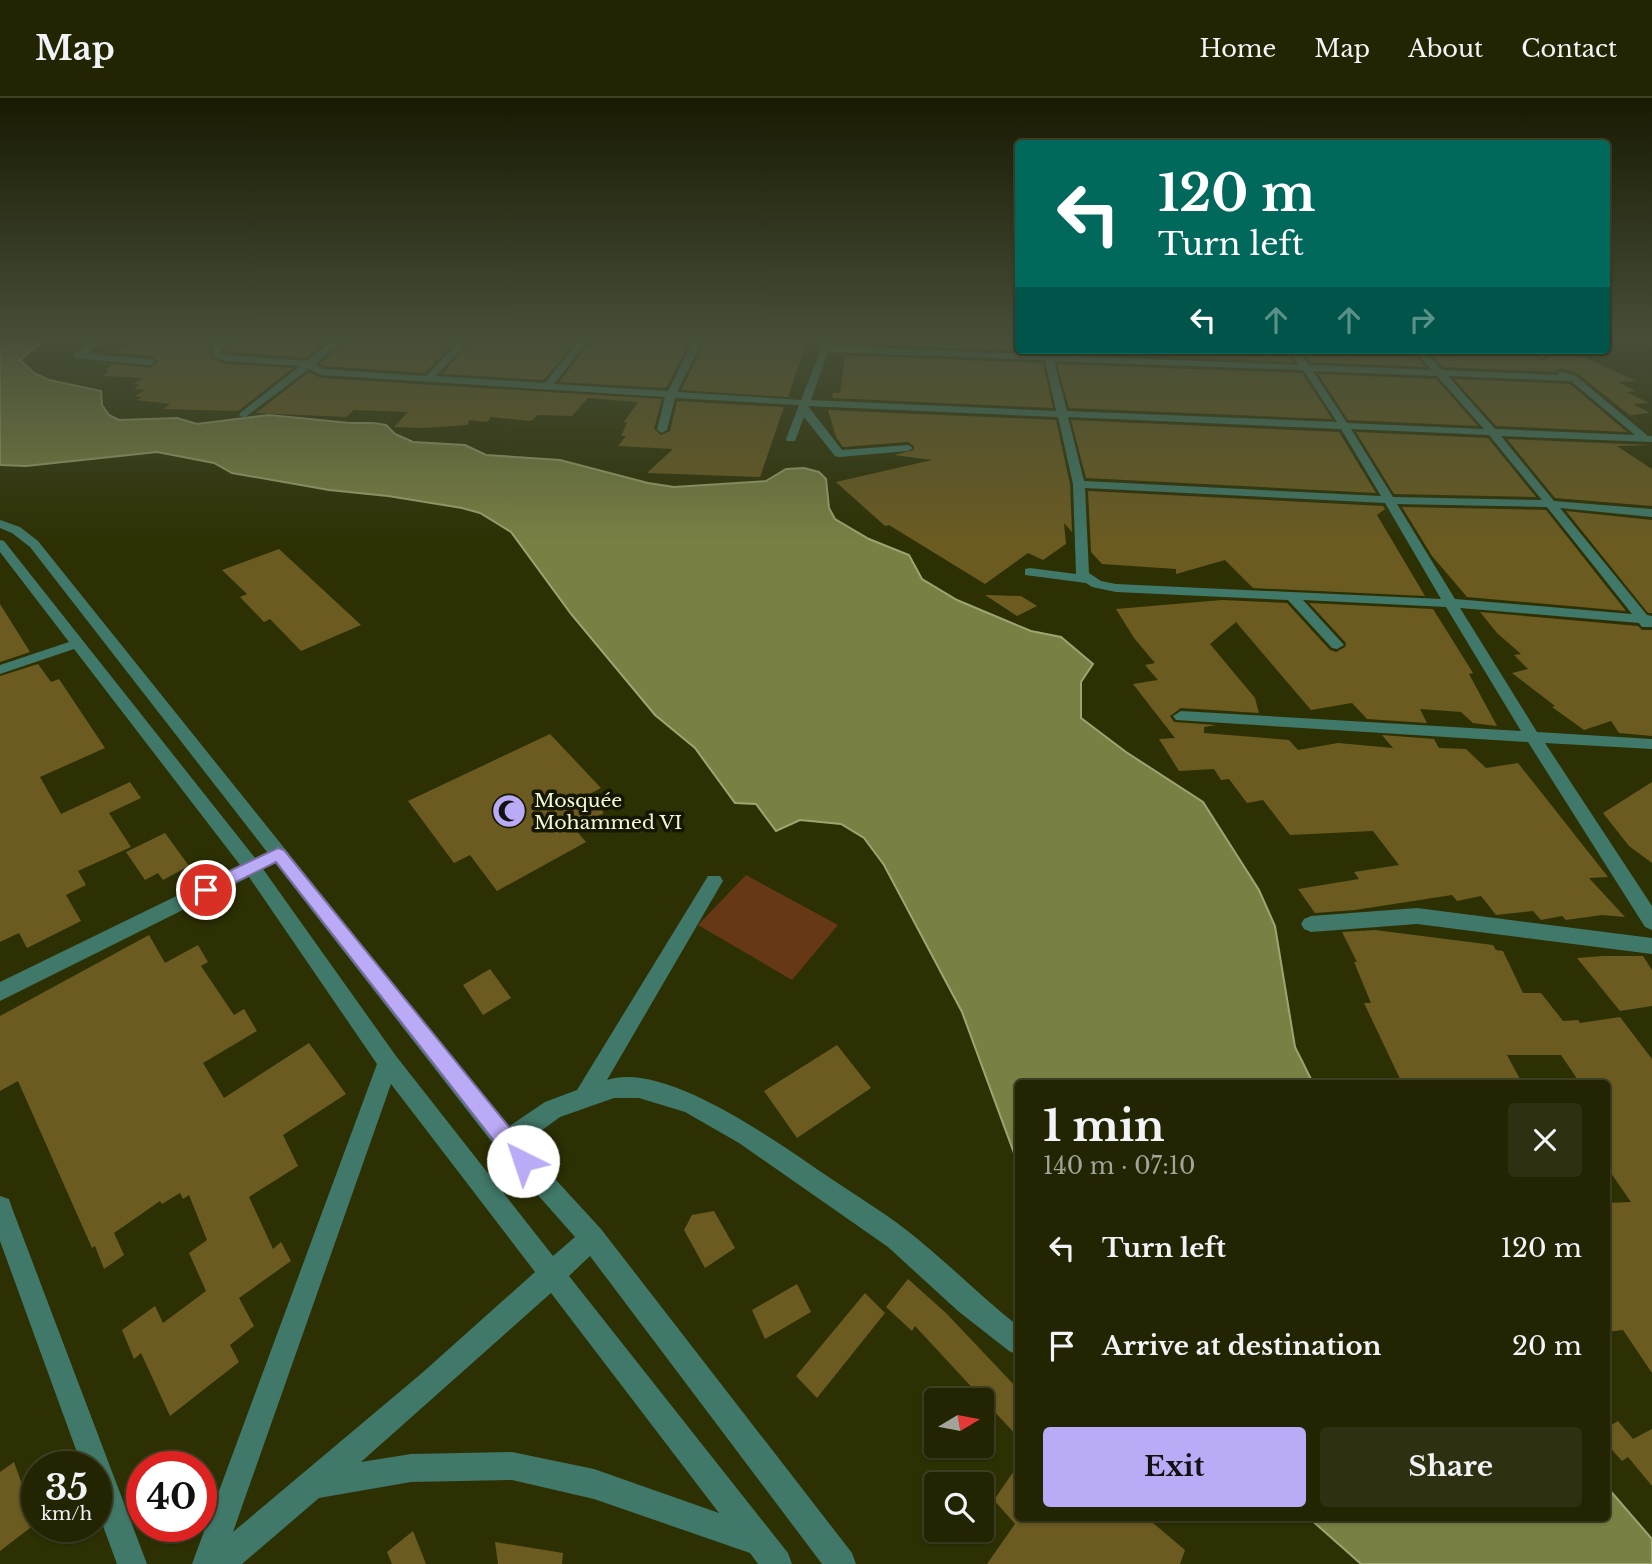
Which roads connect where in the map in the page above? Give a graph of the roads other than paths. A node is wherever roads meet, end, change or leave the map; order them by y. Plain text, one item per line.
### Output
1 (255, 406) edge
2 (668, 406) edge
3 (799, 406) edge
4 (1060, 406) edge
5 (1332, 406) edge
6 (1469, 406) edge
7 (1608, 406) edge
8 (805, 407) junction
9 (1062, 413) junction
10 (244, 415) dead end
11 (1344, 425) junction
12 (662, 430) dead end
13 (1489, 430) junction
14 (791, 439) dead end
15 (1650, 441) edge
16 (908, 448) dead end
17 (1079, 484) junction
18 (1391, 500) junction
19 (1552, 504) junction
20 (1652, 513) edge
21 (0, 524) edge
22 (0, 544) edge
23 (1030, 572) dead end
24 (1089, 579) junction
25 (1292, 596) junction
26 (1450, 603) junction
27 (1649, 623) edge
28 (76, 644) junction
29 (1337, 645) dead end
30 (0, 670) edge
31 (1181, 716) dead end
32 (1532, 736) junction
33 (1652, 744) edge
34 (278, 854) junction
35 (252, 867) junction
36 (714, 881) dead end
37 (1652, 922) edge
38 (1311, 925) dead end
39 (1652, 946) edge
40 (0, 992) edge
41 (388, 1063) junction
42 (586, 1096) junction
43 (506, 1142) junction
44 (0, 1209) edge
45 (592, 1238) junction
46 (551, 1275) junction
47 (1015, 1340) edge
48 (90, 1451) edge
49 (312, 1485) junction
50 (112, 1510) edge
51 (769, 1553) edge
52 (132, 1564) edge
53 (207, 1564) edge
54 (219, 1564) edge
55 (841, 1564) edge

1 - 10 street
2 - 12 street
3 - 8 street
4 - 9 street
5 - 11 street
6 - 13 street
7 - 15 street
8 - 9 street
8 - 14 street
8 - 16 street
9 - 11 street
9 - 17 street
11 - 13 street
11 - 18 street
13 - 15 street
13 - 19 street
17 - 18 street
17 - 24 street
18 - 19 street
18 - 26 street
19 - 20 street
19 - 27 street
21 - 34 street
22 - 28 street
23 - 24 street
24 - 25 street
25 - 26 street
25 - 29 street
26 - 27 street
26 - 32 street
28 - 30 street
28 - 35 street
31 - 32 street
32 - 33 street
32 - 37 street
34 - 35 street
34 - 43 street
35 - 40 street
35 - 41 street
36 - 42 street
38 - 39 street
41 - 46 street
41 - 53 street
42 - 43 street
42 - 47 street
43 - 45 street
44 - 48 street
45 - 46 street
45 - 55 street
46 - 49 street
46 - 51 street
49 - 51 street
49 - 54 street
50 - 52 street

